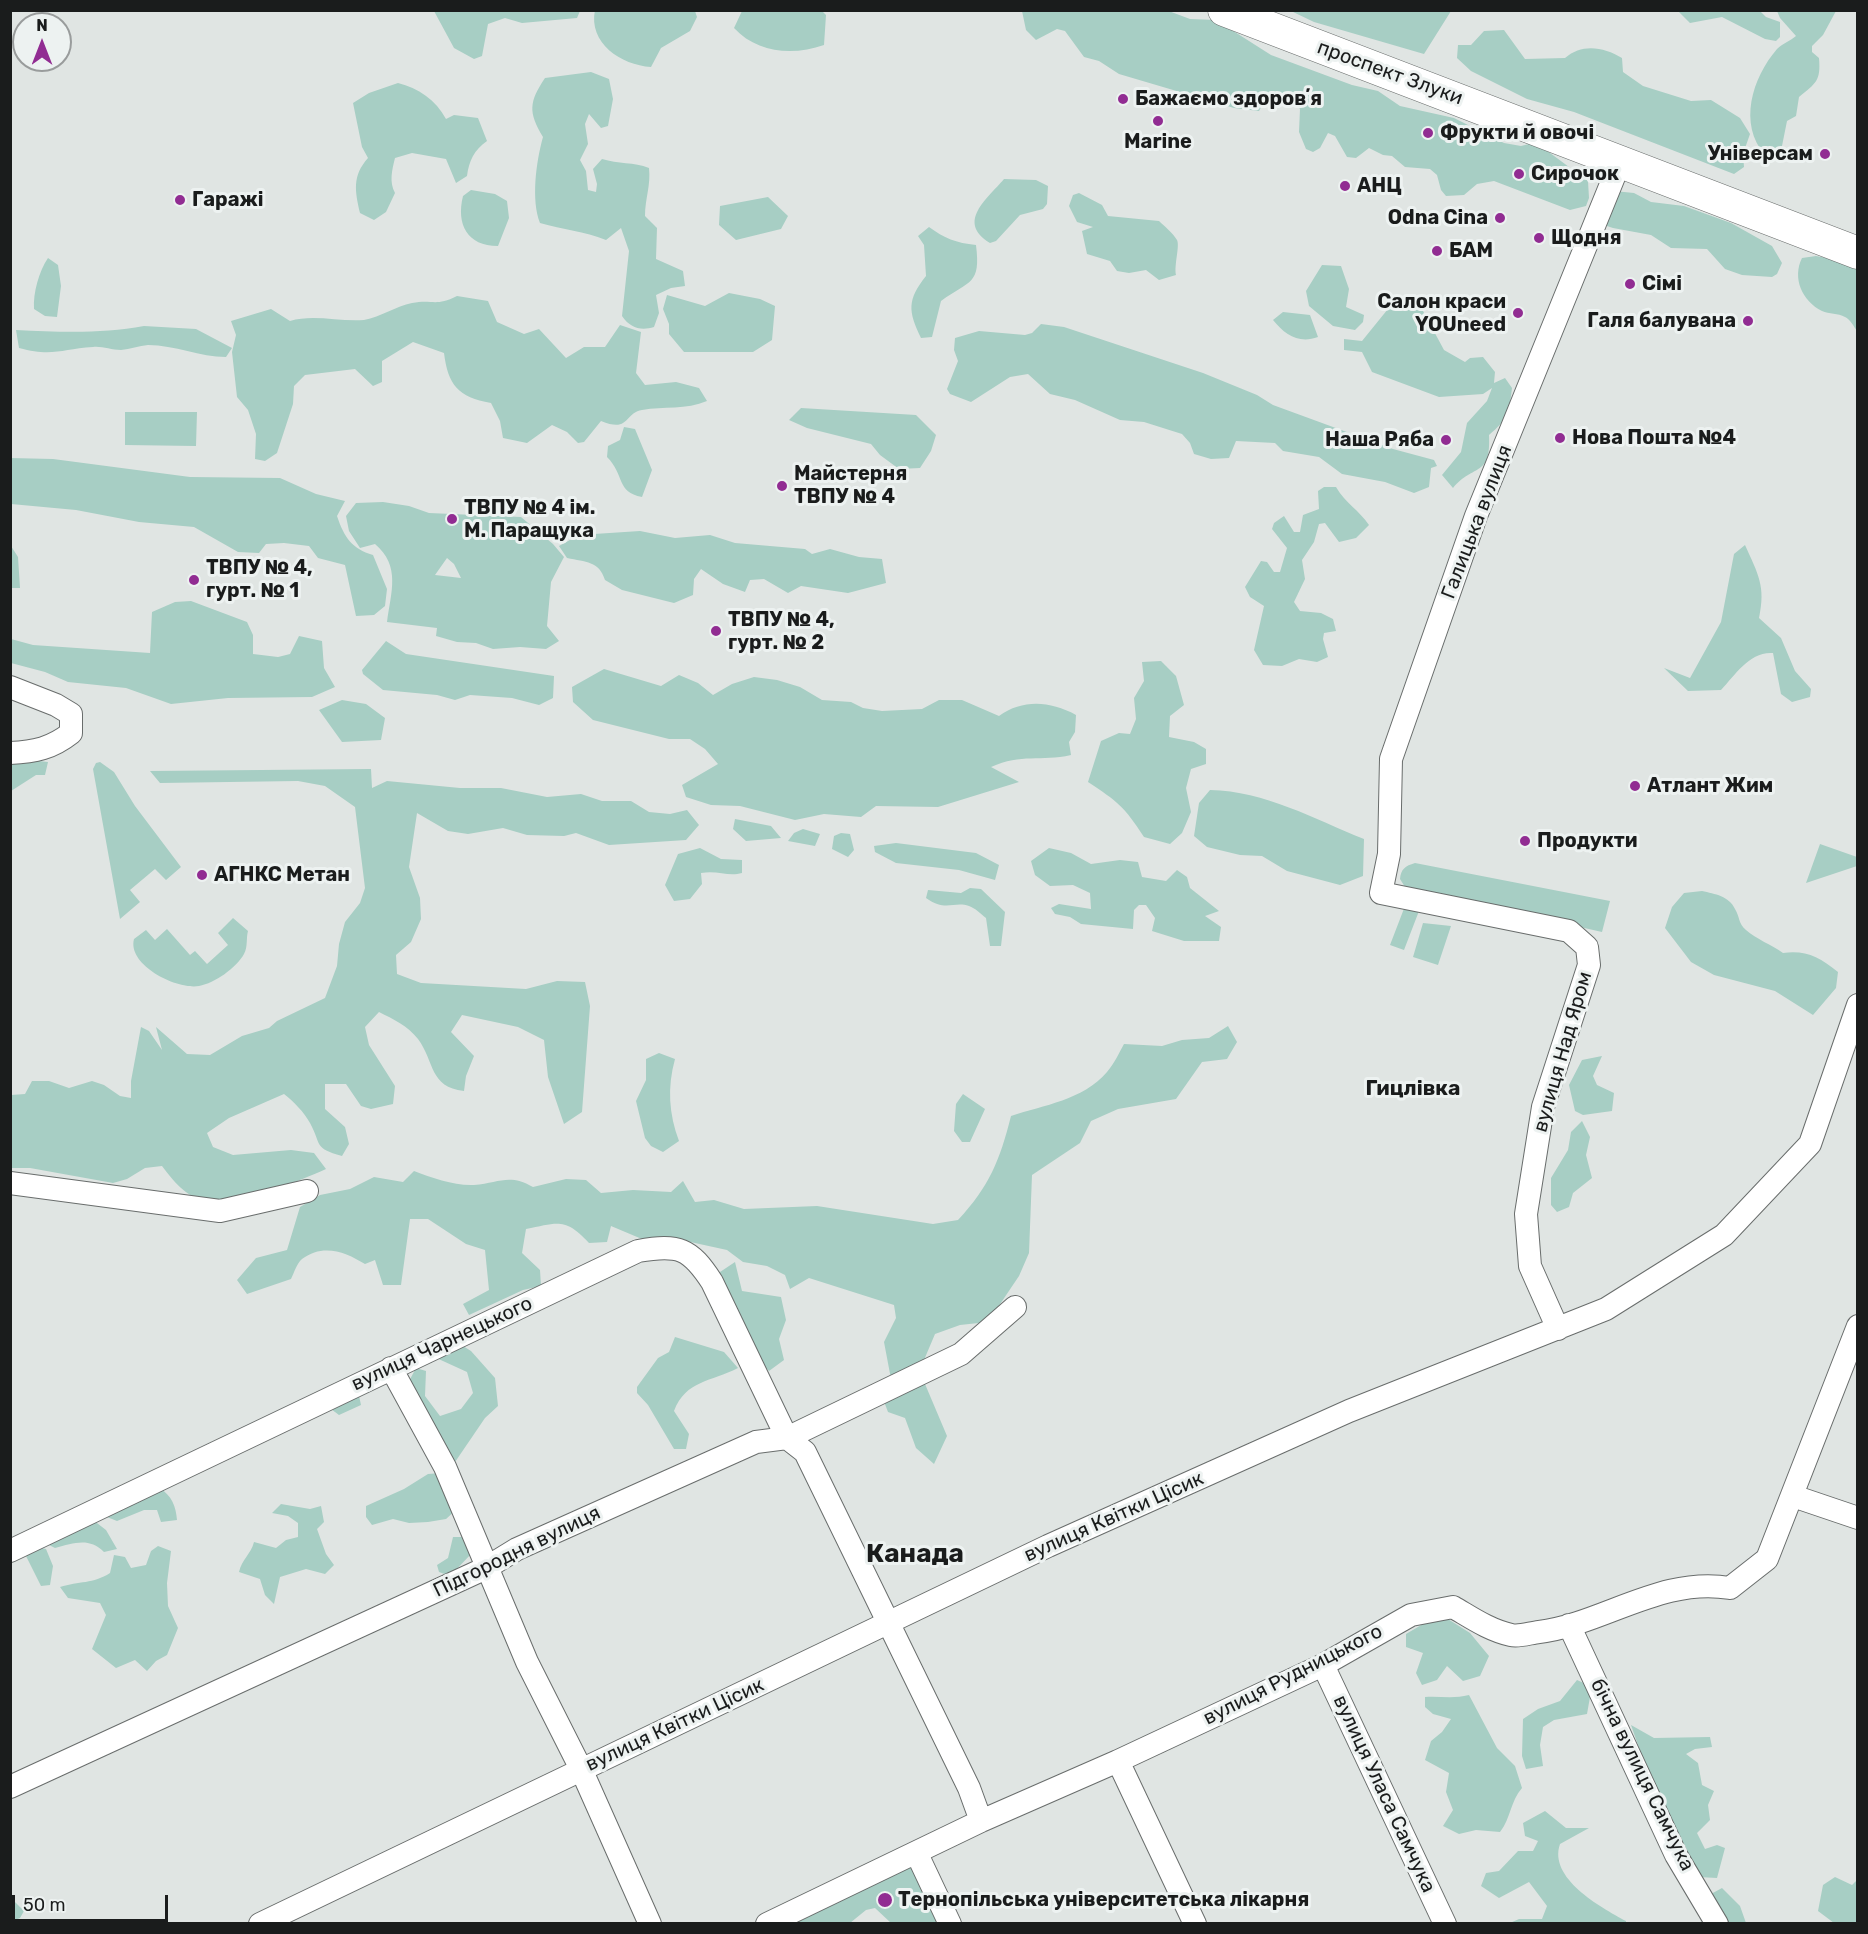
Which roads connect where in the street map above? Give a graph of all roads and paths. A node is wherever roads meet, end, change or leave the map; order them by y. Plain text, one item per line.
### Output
1 (1224, 10) edge
2 (1620, 162) junction
3 (1857, 253) edge
4 (10, 687) edge
5 (10, 753) edge
6 (1381, 893) joint
7 (1857, 1005) edge
8 (10, 1183) edge
9 (307, 1191) dead end
10 (1015, 1307) dead end
11 (1857, 1326) edge
12 (1558, 1329) junction
13 (391, 1368) junction
14 (787, 1438) junction
15 (1793, 1496) junction
16 (1857, 1518) edge
17 (10, 1551) edge
18 (486, 1568) junction
19 (889, 1624) junction
20 (1569, 1625) junction
21 (1323, 1665) junction
22 (1118, 1761) junction
23 (581, 1769) junction
24 (10, 1787) edge
25 (981, 1821) junction
26 (917, 1854) junction
27 (260, 1923) edge
28 (650, 1923) edge
29 (767, 1923) edge
30 (950, 1923) edge
31 (1195, 1923) edge
32 (1445, 1923) edge
33 (1718, 1923) edge

1 - 2 main road, проспект Злуки
2 - 3 main road, проспект Злуки
2 - 6 street, Галицька вулиця
4 - 5 street
6 - 12 street, вулиця Над Яром
7 - 12 street, вулиця Квітки Цісик
8 - 9 street
10 - 14 street, Підгородня вулиця
11 - 15 street, вулиця Рудницького
12 - 19 street, вулиця Квітки Цісик
13 - 14 street, вулиця Чарнецького
13 - 17 street, вулиця Чарнецького
13 - 18 street
14 - 18 street, Підгородня вулиця
14 - 19 street
15 - 16 street
15 - 20 street, вулиця Рудницького
18 - 23 street
18 - 24 street, Підгородня вулиця
19 - 23 street, вулиця Квітки Цісик
19 - 25 street
20 - 21 street, вулиця Рудницького
20 - 33 street, бічна вулиця Самчука
21 - 22 street, вулиця Рудницького
21 - 32 street, вулиця Уласа Самчука
22 - 25 street, вулиця Рудницького
22 - 31 street
23 - 27 street, вулиця Квітки Цісик
23 - 28 street
25 - 26 street, вулиця Рудницького
26 - 29 street, вулиця Рудницького
26 - 30 street

